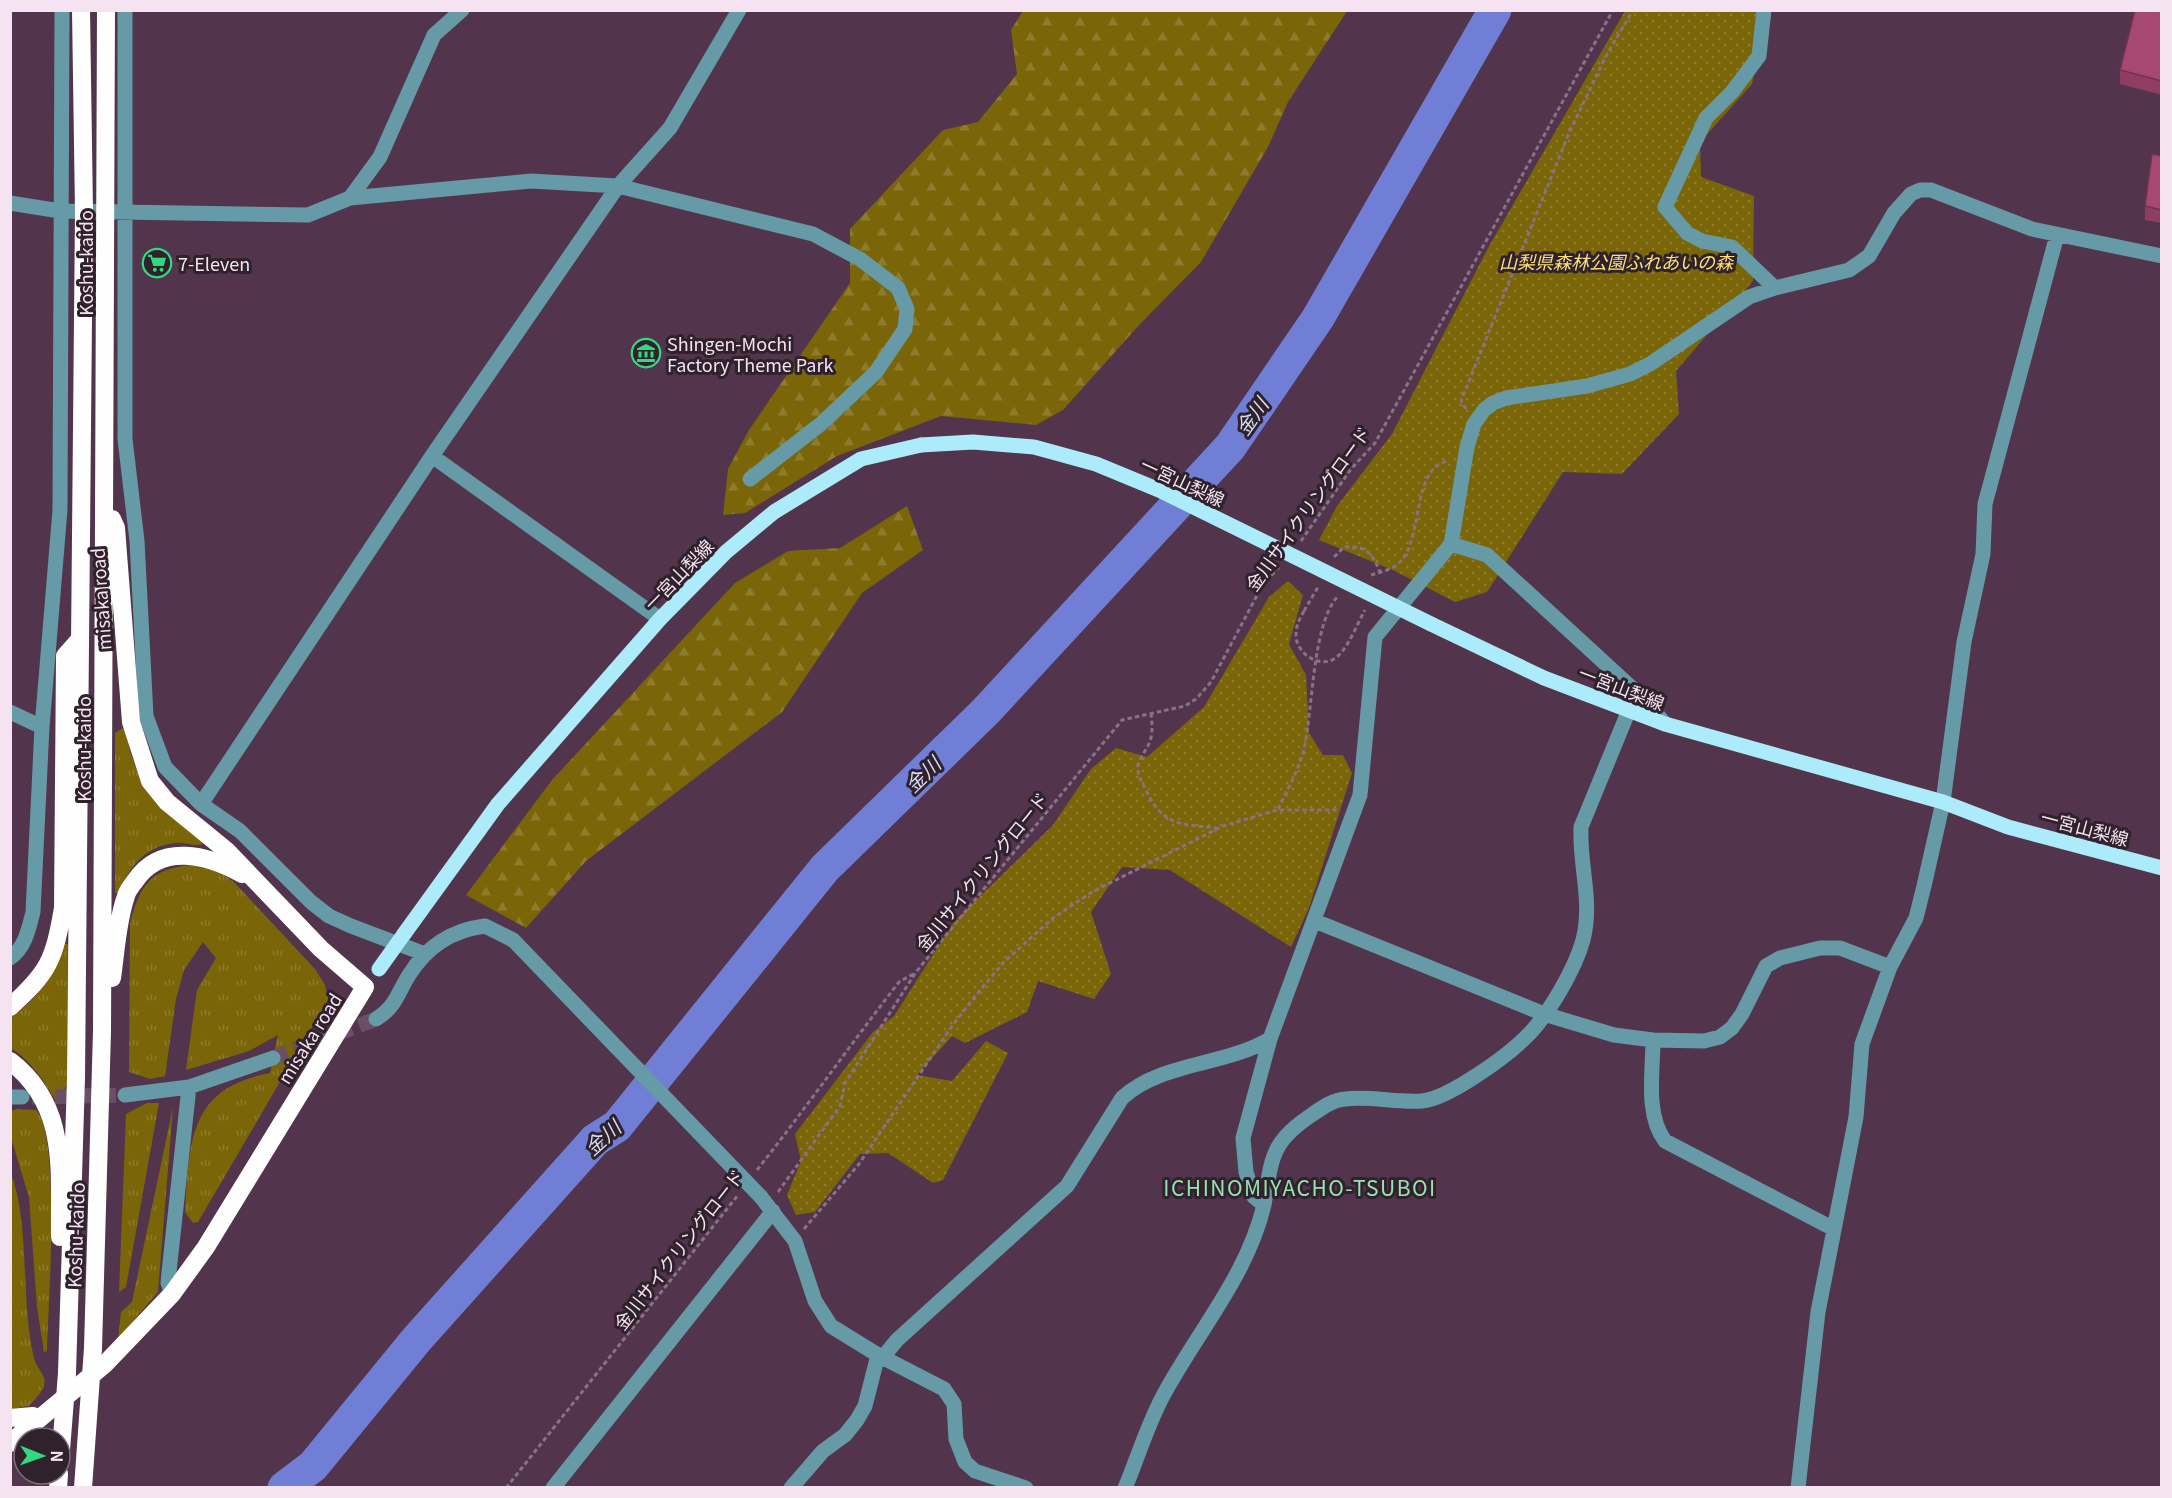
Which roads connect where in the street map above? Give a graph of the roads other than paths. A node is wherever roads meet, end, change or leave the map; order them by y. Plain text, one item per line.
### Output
1 (62, 10) edge
2 (81, 10) edge
3 (106, 10) edge
4 (125, 10) edge
5 (462, 10) edge
6 (739, 10) edge
7 (1764, 10) edge
8 (618, 186) junction
9 (350, 198) junction
10 (10, 203) edge
11 (60, 211) junction
12 (84, 211) junction
13 (115, 211) junction
14 (2057, 235) junction
15 (2162, 256) edge
16 (1775, 288) junction
17 (432, 456) junction
18 (750, 479) dead end
19 (105, 504) junction
20 (1451, 544) junction
21 (660, 619) junction
22 (80, 639) junction
23 (1629, 710) junction
24 (10, 712) edge
25 (1665, 724) junction
26 (42, 727) junction
27 (1943, 802) junction
28 (201, 804) junction
29 (2162, 868) edge
30 (259, 884) junction
31 (1315, 921) junction
32 (425, 954) junction
33 (10, 958) edge
34 (1890, 967) junction
35 (365, 987) junction
36 (10, 1007) edge
37 (1544, 1014) junction
38 (376, 1018) tunnel mouth
39 (102, 1031) junction
40 (1269, 1039) junction
41 (1653, 1040) junction
42 (273, 1058) tunnel mouth
43 (10, 1061) edge
44 (189, 1087) junction
45 (125, 1095) tunnel mouth
46 (1264, 1205) junction
47 (773, 1211) junction
48 (1834, 1229) junction
49 (172, 1294) junction
50 (69, 1340) junction
51 (881, 1356) junction
52 (41, 1413) junction
53 (10, 1418) edge
54 (63, 1426) edge
55 (11, 1439) edge
56 (560, 1486) edge
57 (82, 1488) edge
58 (791, 1488) edge
59 (1026, 1488) edge
60 (1125, 1488) edge
61 (1798, 1488) edge

1 - 11 street
2 - 12 highway, Koshu-kaido
3 - 13 highway, Koshu-kaido
4 - 13 street
5 - 9 street
6 - 8 street
7 - 16 street
8 - 9 street
8 - 17 street
8 - 18 street
9 - 13 street
10 - 11 street
11 - 12 street
11 - 26 street
12 - 13 street
12 - 22 highway, Koshu-kaido
13 - 19 highway, Koshu-kaido
13 - 28 street
14 - 15 street
14 - 16 street
14 - 27 street
16 - 20 street
17 - 21 street
17 - 28 street
19 - 30 highway, misaka road
19 - 39 highway, Koshu-kaido
20 - 25 street
20 - 31 street
21 - 23 main road, 一宮山梨線, bridge
21 - 35 main road, 一宮山梨線, bridge
22 - 36 highway
22 - 50 highway, Koshu-kaido
23 - 25 main road, 一宮山梨線
23 - 37 street
24 - 26 street
25 - 27 main road, 一宮山梨線
26 - 33 street
27 - 29 main road, 一宮山梨線
27 - 34 street
28 - 32 street
30 - 35 highway, misaka road
30 - 39 highway
31 - 37 street
31 - 40 street
32 - 38 street
32 - 47 street, bridge
34 - 41 street
34 - 48 street
35 - 49 highway, misaka road
37 - 41 street
37 - 46 street
39 - 57 highway, Koshu-kaido, bridge
40 - 46 street
40 - 51 street
41 - 48 street
42 - 44 street
43 - 50 highway
44 - 45 street
44 - 49 street
46 - 60 street
47 - 51 street
47 - 56 street
48 - 61 street
49 - 52 highway, misaka road
50 - 54 highway, Koshu-kaido, bridge
51 - 58 street
51 - 59 street
52 - 53 highway
52 - 55 highway, misaka road

